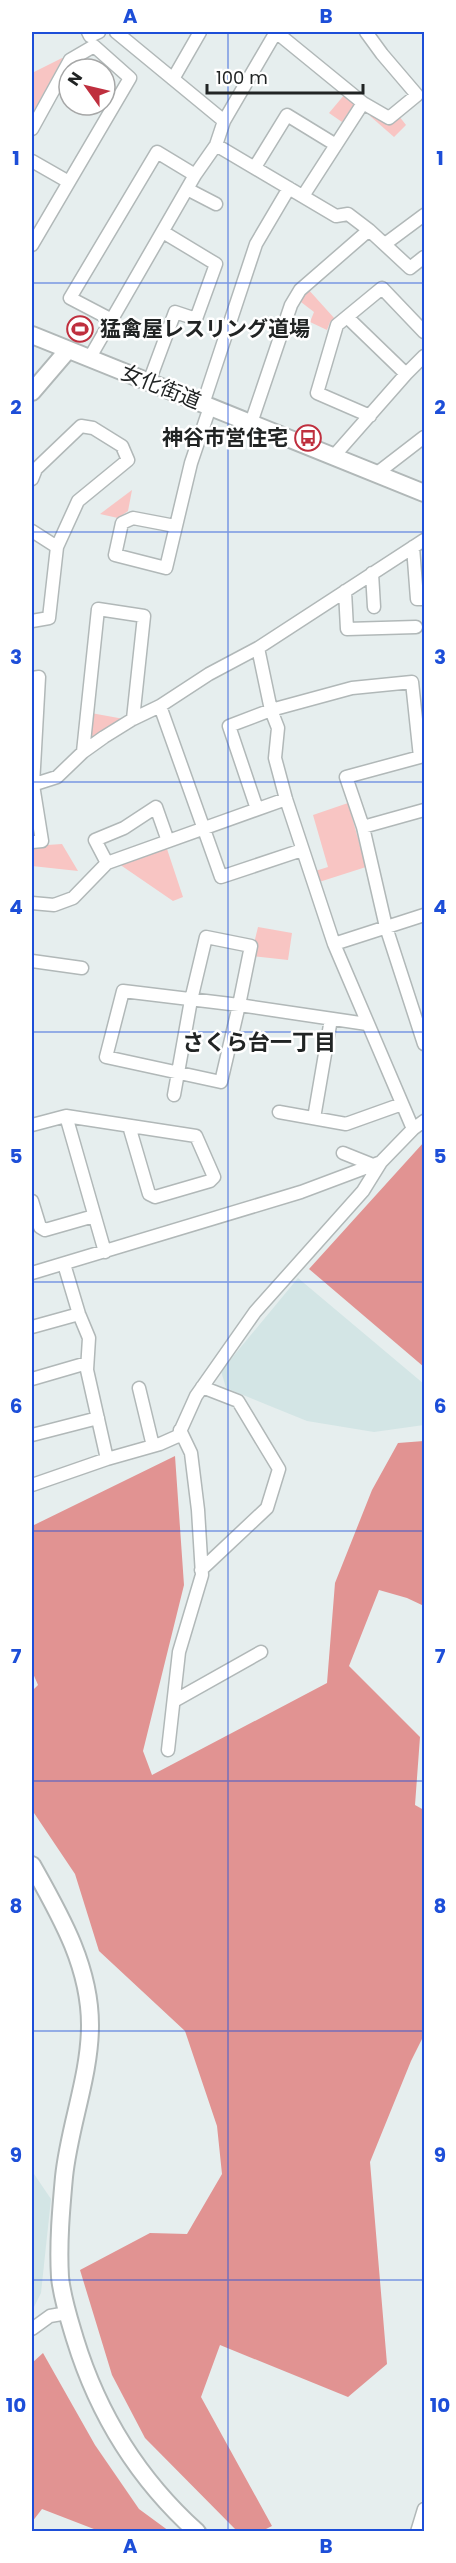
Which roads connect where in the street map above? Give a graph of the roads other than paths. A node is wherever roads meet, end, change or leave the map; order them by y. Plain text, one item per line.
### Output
1 (88, 32) edge
2 (99, 32) edge
3 (116, 32) edge
4 (200, 32) edge
5 (276, 32) edge
6 (366, 32) edge
7 (173, 79) junction
8 (363, 103) junction
9 (224, 121) junction
10 (32, 129) edge
11 (216, 145) junction
12 (336, 145) junction
13 (32, 161) edge
14 (255, 167) junction
15 (195, 175) junction
16 (67, 181) junction
17 (289, 188) junction
18 (187, 189) junction
19 (303, 196) junction
20 (216, 204) dead end
21 (424, 215) edge
22 (369, 230) junction
23 (163, 232) junction
24 (385, 244) junction
25 (32, 245) edge
26 (424, 257) edge
27 (347, 317) junction
28 (112, 320) junction
29 (424, 332) edge
30 (32, 336) edge
31 (68, 350) junction
32 (424, 356) edge
33 (89, 359) junction
34 (406, 374) junction
35 (149, 382) junction
36 (32, 392) edge
37 (207, 406) junction
38 (370, 416) junction
39 (251, 423) junction
40 (424, 437) edge
41 (333, 457) junction
42 (376, 474) junction
43 (32, 479) edge
44 (424, 493) edge
45 (175, 526) junction
46 (32, 531) edge
47 (424, 540) edge
48 (412, 546) junction
49 (57, 547) junction
50 (372, 573) junction
51 (345, 591) junction
52 (424, 599) edge
53 (374, 607) dead end
54 (32, 621) edge
55 (416, 627) dead end
56 (258, 648) junction
57 (32, 678) edge
58 (160, 706) junction
59 (271, 710) junction
60 (133, 719) junction
61 (33, 731) edge
62 (83, 752) junction
63 (32, 785) edge
64 (286, 799) junction
65 (257, 809) junction
66 (424, 810) edge
67 (363, 827) junction
68 (204, 828) junction
69 (168, 841) junction
70 (32, 842) edge
71 (303, 850) junction
72 (107, 863) junction
73 (32, 903) edge
74 (424, 915) edge
75 (386, 927) junction
76 (334, 944) junction
77 (32, 961) edge
78 (82, 968) dead end
79 (191, 1000) junction
80 (239, 1005) junction
81 (331, 1019) junction
82 (367, 1024) junction
83 (424, 1044) edge
84 (177, 1072) junction
85 (174, 1095) dead end
86 (402, 1104) junction
87 (279, 1112) dead end
88 (66, 1116) junction
89 (314, 1118) junction
90 (424, 1121) edge
91 (32, 1125) edge
92 (129, 1126) junction
93 (413, 1129) junction
94 (344, 1153) dead end
95 (377, 1164) junction
96 (32, 1202) edge
97 (94, 1216) junction
98 (105, 1252) junction
99 (64, 1264) junction
100 (32, 1273) edge
101 (79, 1314) junction
102 (32, 1327) edge
103 (87, 1363) junction
104 (32, 1379) edge
105 (202, 1387) junction
106 (139, 1388) dead end
107 (98, 1418) junction
108 (180, 1430) junction
109 (32, 1435) edge
110 (153, 1446) junction
111 (107, 1459) junction
112 (32, 1485) edge
113 (201, 1570) junction
114 (261, 1652) dead end
115 (174, 1701) junction
116 (168, 1750) dead end
117 (32, 1865) edge
118 (67, 2313) junction
119 (32, 2329) edge
120 (424, 2509) edge
121 (197, 2532) edge
122 (417, 2532) edge

1 - 2 street
3 - 7 street
4 - 7 street
5 - 8 street
5 - 9 street
6 - 8 street
7 - 9 street
8 - 12 street
9 - 11 street
10 - 16 street
11 - 14 street
11 - 15 street
12 - 14 street
12 - 19 street
13 - 16 street
14 - 17 street
15 - 18 street
15 - 28 street
16 - 25 street
17 - 19 street
17 - 37 street
18 - 20 street
18 - 23 street
19 - 22 street
21 - 24 street
22 - 24 street
22 - 39 street
23 - 28 street
23 - 35 street
24 - 26 street
27 - 29 street
27 - 34 street
27 - 38 street
28 - 33 street
30 - 31 street, 女化街道
31 - 33 street, 女化街道
31 - 36 street
32 - 34 street
33 - 35 street, 女化街道
34 - 38 street
35 - 37 street, 女化街道
37 - 39 street, 女化街道
37 - 45 street
38 - 41 street
39 - 41 street, 女化街道
40 - 42 street
41 - 42 street, 女化街道
42 - 44 street, 女化街道
43 - 49 street
45 - 45 street
46 - 49 street
47 - 48 street
48 - 50 street
48 - 52 street
49 - 54 street
50 - 51 street
50 - 53 street
51 - 55 street
51 - 56 street
56 - 58 street
56 - 59 street
57 - 61 street
58 - 60 street
58 - 68 street
59 - 64 street
59 - 65 street
59 - 67 street
60 - 62 street
60 - 62 street
61 - 63 street
62 - 63 street
63 - 70 street
64 - 65 street
64 - 71 street
65 - 68 street
66 - 67 street
67 - 75 street
68 - 69 street
68 - 71 street
69 - 72 street
69 - 72 street
71 - 76 street
72 - 73 street
74 - 75 street
75 - 76 street
75 - 83 street
76 - 82 street
77 - 78 street
79 - 80 street
79 - 80 street
79 - 84 street
79 - 84 street
80 - 81 street
80 - 84 street
81 - 82 street
81 - 89 street
82 - 86 street
84 - 85 street
86 - 89 street
86 - 93 street
87 - 89 street
88 - 91 street
88 - 92 street
88 - 97 street
90 - 93 street
92 - 92 street
93 - 95 street
94 - 95 street
95 - 98 street
95 - 105 street
96 - 97 street
97 - 98 street
98 - 99 street
99 - 100 street
99 - 101 street
101 - 102 street
101 - 103 street
103 - 104 street
103 - 107 street
105 - 108 street
105 - 113 street
106 - 110 street
107 - 109 street
107 - 111 street
108 - 110 street
108 - 113 street
110 - 111 street
111 - 112 street
113 - 115 street
114 - 115 street
115 - 116 street
117 - 118 street
118 - 119 street
118 - 121 street
120 - 122 street

